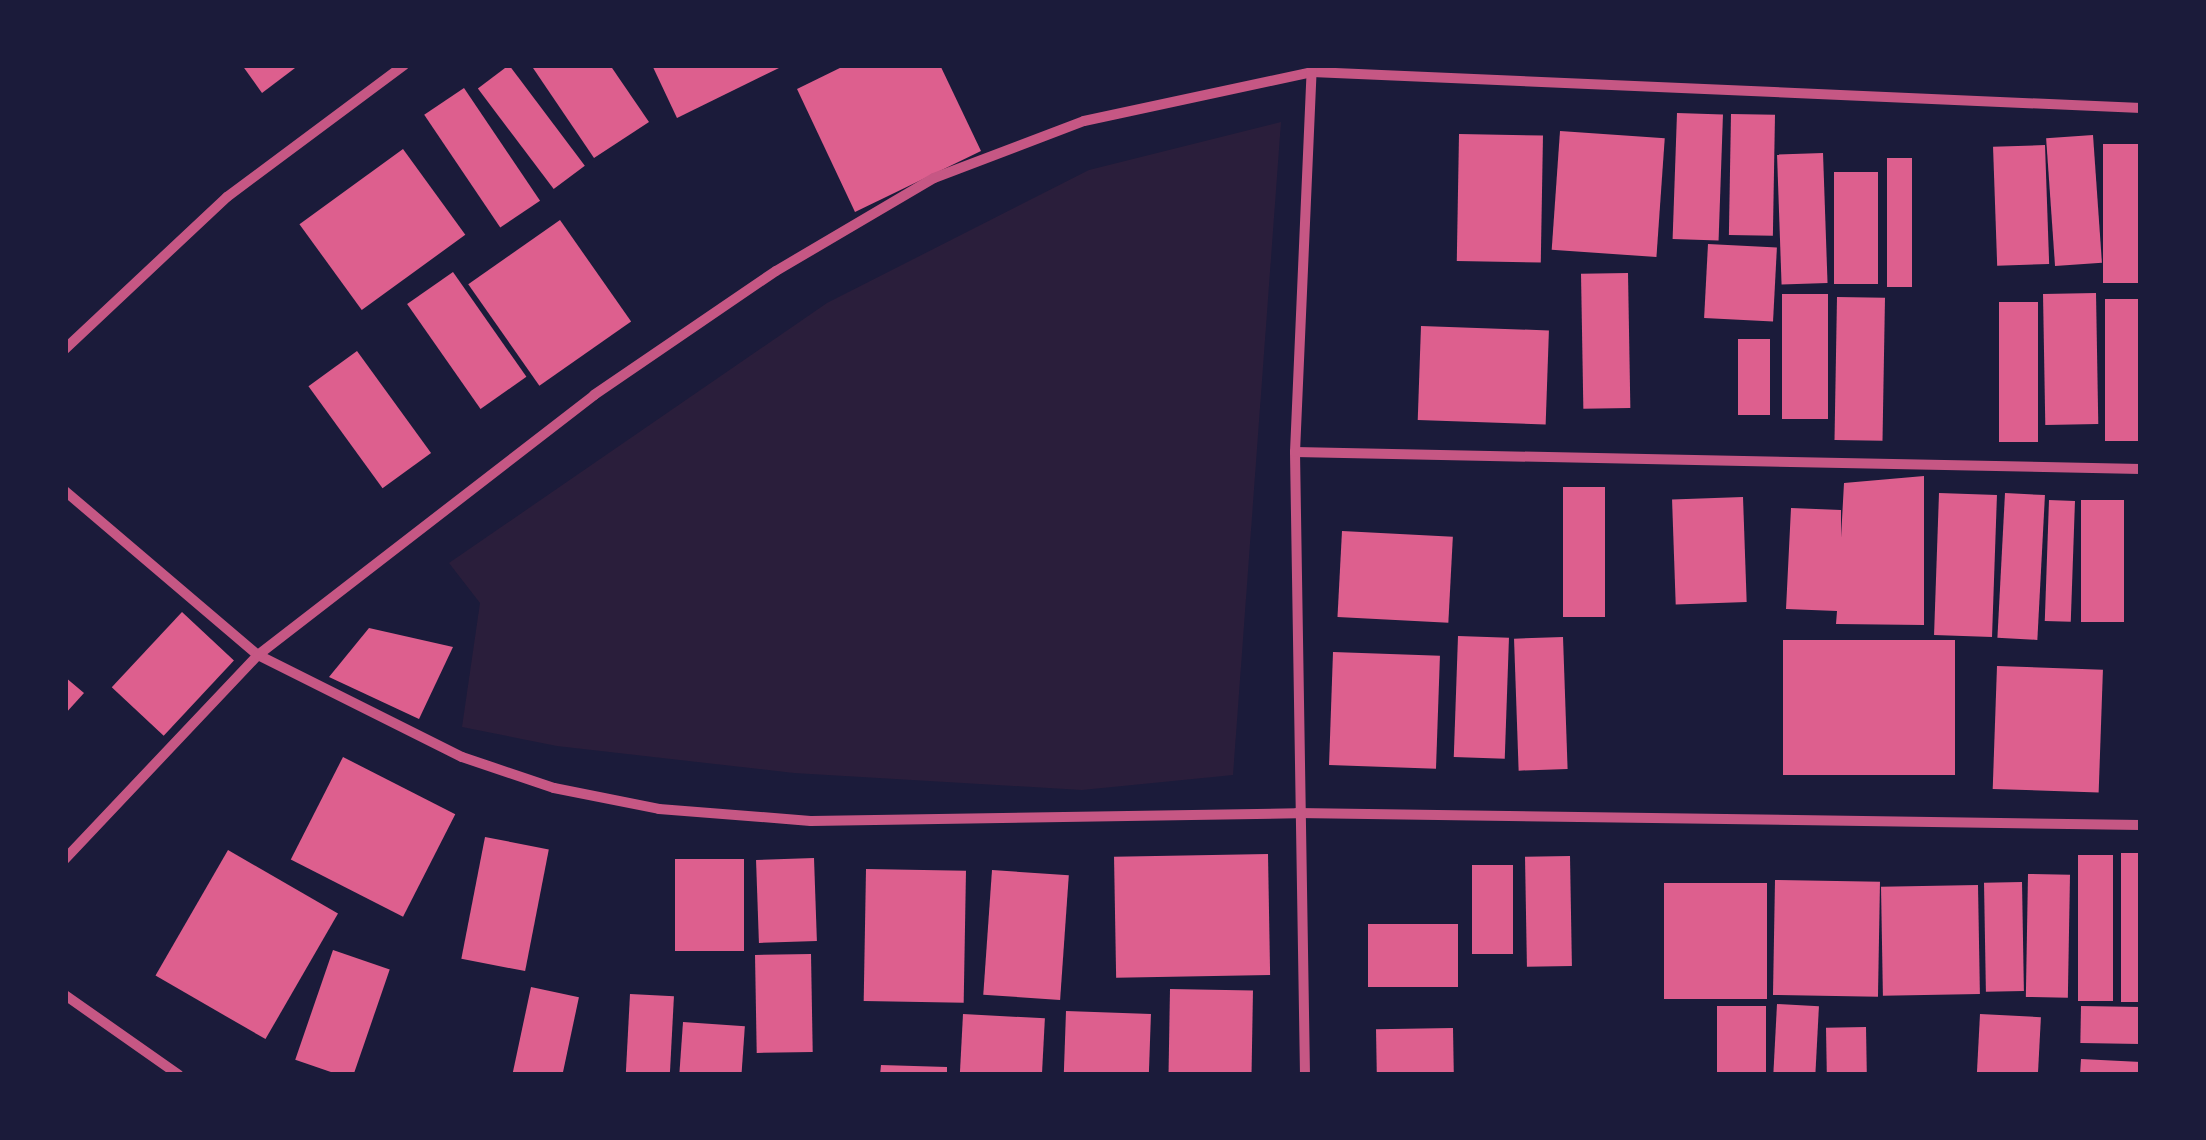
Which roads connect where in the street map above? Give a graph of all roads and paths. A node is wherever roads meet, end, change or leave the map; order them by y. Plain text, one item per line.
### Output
1 (404, 65) edge
2 (1312, 68) edge
3 (2141, 108) edge
4 (65, 349) edge
5 (1295, 452) junction
6 (2141, 469) edge
7 (65, 492) edge
8 (258, 656) junction
9 (1296, 812) junction
10 (2141, 824) edge
11 (65, 860) edge
12 (65, 995) edge
13 (180, 1075) edge
14 (1305, 1075) edge

1 - 4 street
2 - 3 street
2 - 5 street
2 - 8 street
5 - 6 street
5 - 9 street
7 - 8 street
8 - 9 street
8 - 11 street
9 - 10 street
9 - 14 street
12 - 13 street

